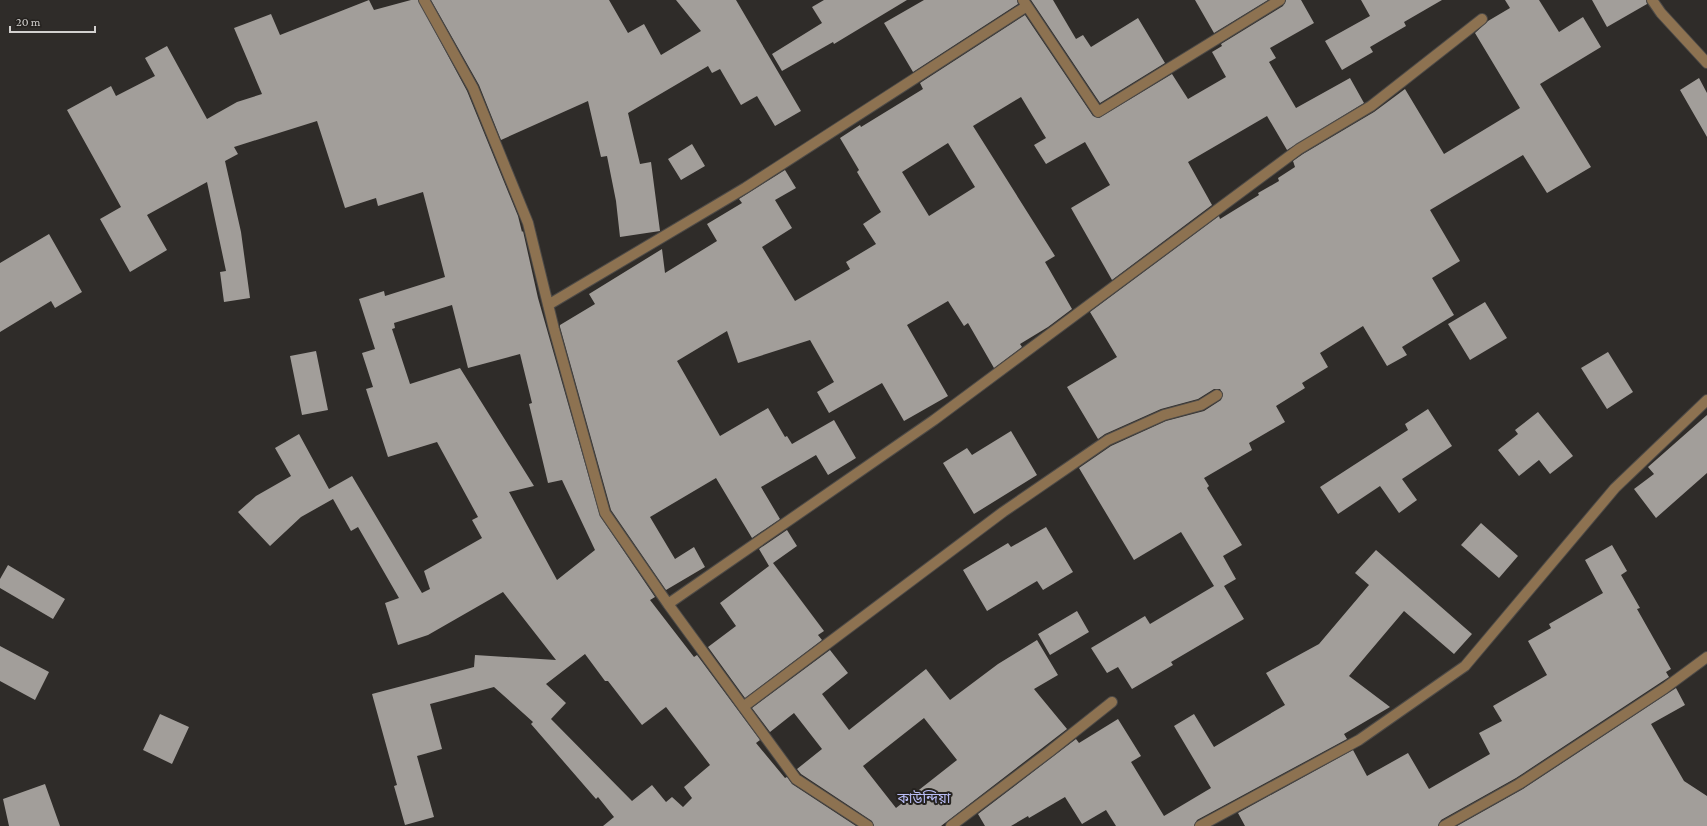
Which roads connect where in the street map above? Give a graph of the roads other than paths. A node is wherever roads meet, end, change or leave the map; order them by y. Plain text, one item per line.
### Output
1 (424, 0) edge
2 (1280, 0) edge
3 (1652, 0) edge
4 (1025, 3) edge
5 (1482, 19) dead end
6 (1707, 63) edge
7 (548, 305) junction
8 (1217, 395) dead end
9 (1707, 400) edge
10 (668, 604) junction
11 (1707, 657) edge
12 (1112, 702) dead end
13 (743, 707) junction
14 (868, 826) edge
15 (951, 826) edge
16 (1200, 826) edge
17 (1444, 826) edge

1 - 7 street
2 - 4 street
3 - 6 street
4 - 7 street
5 - 10 street
7 - 10 street
8 - 13 street
9 - 16 street
10 - 13 street
11 - 17 street
12 - 15 street
13 - 14 street

